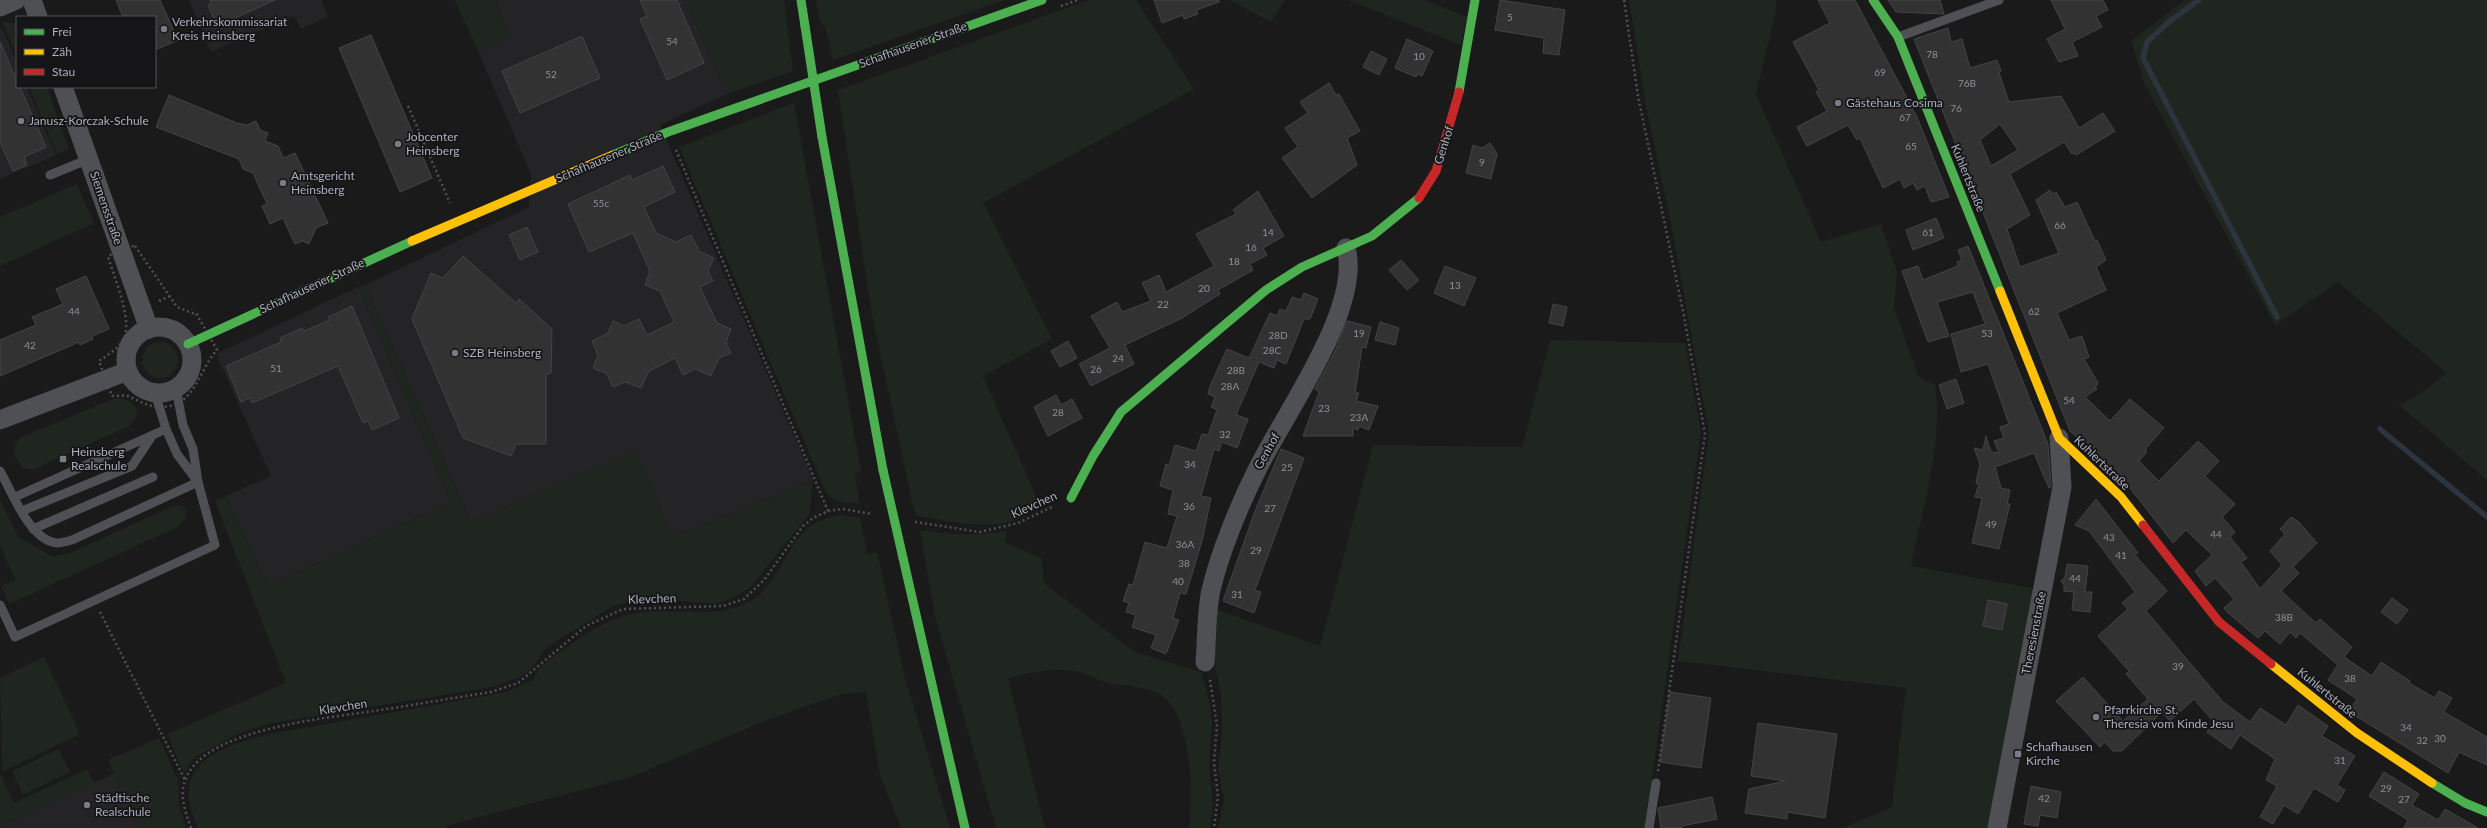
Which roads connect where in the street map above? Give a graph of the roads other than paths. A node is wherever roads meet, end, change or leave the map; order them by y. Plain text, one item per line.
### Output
1 (16, 0) edge
2 (32, 0) edge
3 (801, 0) edge
4 (1042, 0) edge
5 (1475, 0) edge
6 (1873, 0) edge
7 (1999, 0) edge
8 (0, 7) edge
9 (38, 16) edge
10 (1898, 37) junction
11 (63, 88) edge
12 (89, 159) junction
13 (50, 175) dead end
14 (1346, 248) junction
15 (149, 329) junction
16 (188, 344) junction
17 (128, 371) junction
18 (176, 389) junction
19 (155, 393) junction
20 (0, 420) edge
21 (166, 429) junction
22 (152, 436) junction
23 (2059, 438) junction
24 (0, 471) edge
25 (153, 477) dead end
26 (198, 482) junction
27 (15, 497) junction
28 (1071, 498) road end
29 (22, 511) junction
30 (33, 529) junction
31 (0, 606) edge
32 (1205, 662) road end
33 (1656, 783) road end
34 (2487, 812) edge
35 (965, 828) edge
36 (1649, 828) edge
37 (1997, 828) edge

1 - 8 street
2 - 9 street
3 - 35 street, bridge
4 - 16 street, Schafhausener Straße
5 - 14 street, Genhof
6 - 10 street, Kuhlertstraße
7 - 10 lane
10 - 23 street, Kuhlertstraße
11 - 12 street, Siemensstraße
12 - 13 lane
12 - 15 street, Siemensstraße
14 - 28 street, Genhof
14 - 32 street, Genhof
15 - 16 street
15 - 17 street
16 - 18 street
17 - 19 street
17 - 20 street
18 - 19 street
18 - 26 lane
19 - 21 lane
21 - 22 lane
21 - 26 lane
22 - 27 lane
22 - 29 lane
23 - 34 street, Kuhlertstraße
23 - 37 street, Theresienstraße
24 - 27 lane
25 - 30 lane
26 - 30 lane
26 - 31 lane
27 - 29 lane
29 - 30 lane
33 - 36 lane

